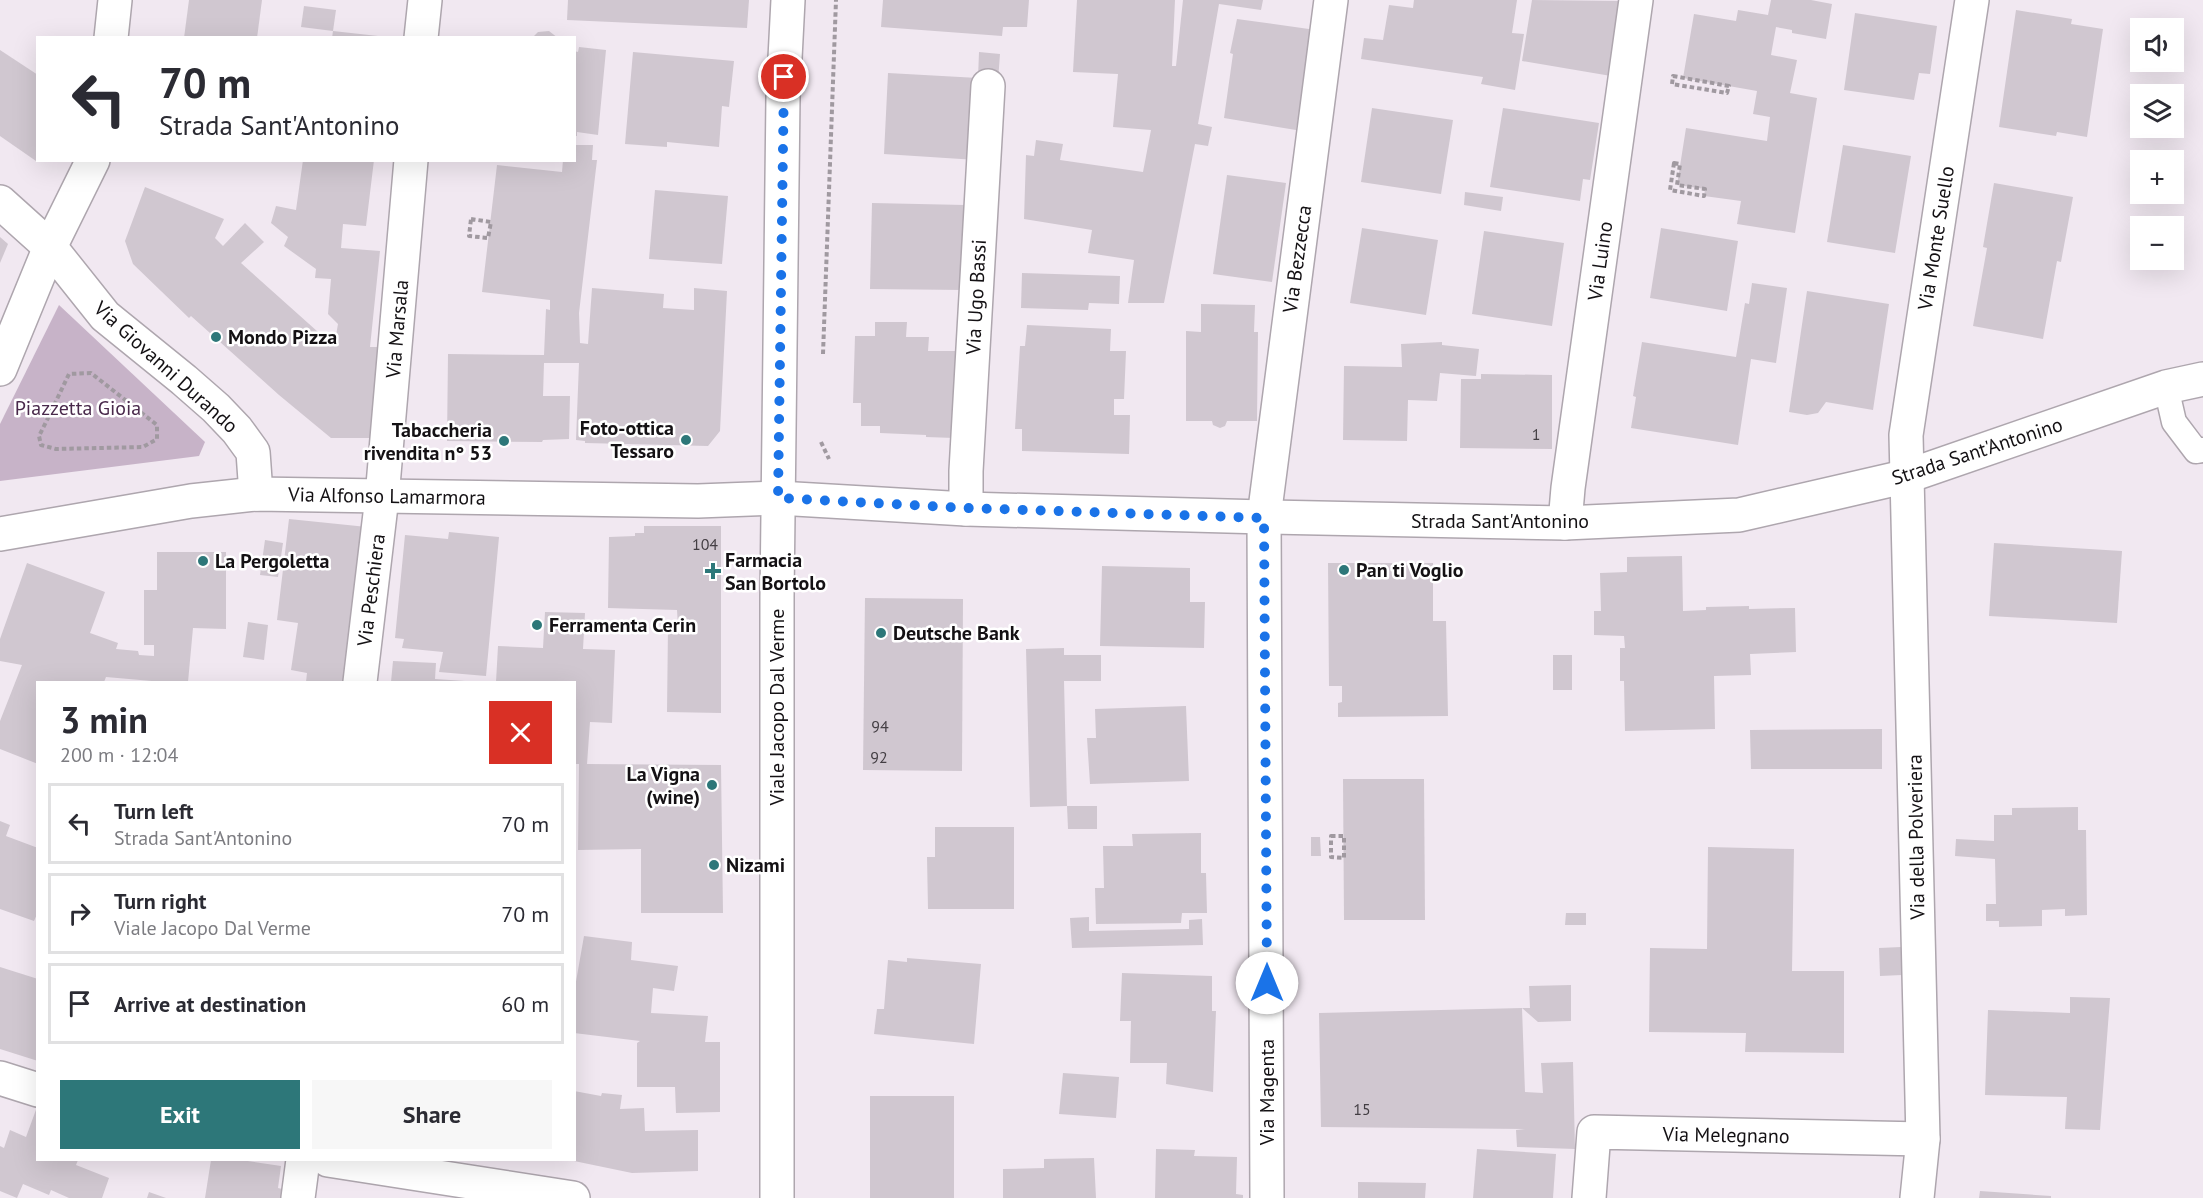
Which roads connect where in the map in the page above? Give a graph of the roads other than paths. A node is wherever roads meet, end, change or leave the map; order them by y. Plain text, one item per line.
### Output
1 (115, 0) edge
2 (424, 0) edge
3 (788, 0) edge
4 (1331, 0) edge
5 (1636, 0) edge
6 (1972, 0) edge
7 (111, 36) edge
8 (421, 36) edge
9 (988, 86) dead end
10 (92, 162) edge
11 (411, 162) edge
12 (0, 201) edge
13 (50, 247) junction
14 (0, 369) edge
15 (2203, 379) edge
16 (2166, 387) junction
17 (2203, 450) edge
18 (1908, 476) junction
19 (256, 494) junction
20 (382, 497) junction
21 (778, 498) junction
22 (966, 508) junction
23 (1264, 518) junction
24 (1565, 523) junction
25 (0, 534) edge
26 (360, 681) edge
27 (0, 1078) edge
28 (36, 1089) edge
29 (1923, 1139) junction
30 (303, 1161) edge
31 (334, 1161) edge
32 (298, 1198) edge
33 (573, 1198) edge
34 (777, 1198) edge
35 (1267, 1198) edge
36 (1589, 1198) edge
37 (1917, 1198) edge

1 - 7 street
2 - 8 street
3 - 21 street, Viale Jacopo Dal Verme
4 - 23 street, Via Bezzecca
5 - 24 street, Via Luino
6 - 18 street, Via Monte Suello
9 - 22 street, Via Ugo Bassi
10 - 13 street
11 - 20 street, Via Marsala
12 - 13 street, Via Giovanni Durando
13 - 14 street
13 - 19 street, Via Giovanni Durando
15 - 16 street, Strada Sant'Antonino
16 - 17 lane
16 - 18 street, Strada Sant'Antonino
18 - 24 street, Strada Sant'Antonino
18 - 29 street, Via della Polveriera
19 - 20 street, Via Alfonso Lamarmora
19 - 25 street, Via Alfonso Lamarmora
20 - 21 street, Via Alfonso Lamarmora
20 - 26 street, Via Peschiera
21 - 22 street, Strada Sant'Antonino
21 - 34 street, Viale Jacopo Dal Verme
22 - 23 street, Strada Sant'Antonino
23 - 24 street, Strada Sant'Antonino
23 - 35 street, Via Magenta
27 - 28 street
29 - 36 street, Via Melegnano
29 - 37 street, Via della Polveriera
30 - 32 street
31 - 33 street

